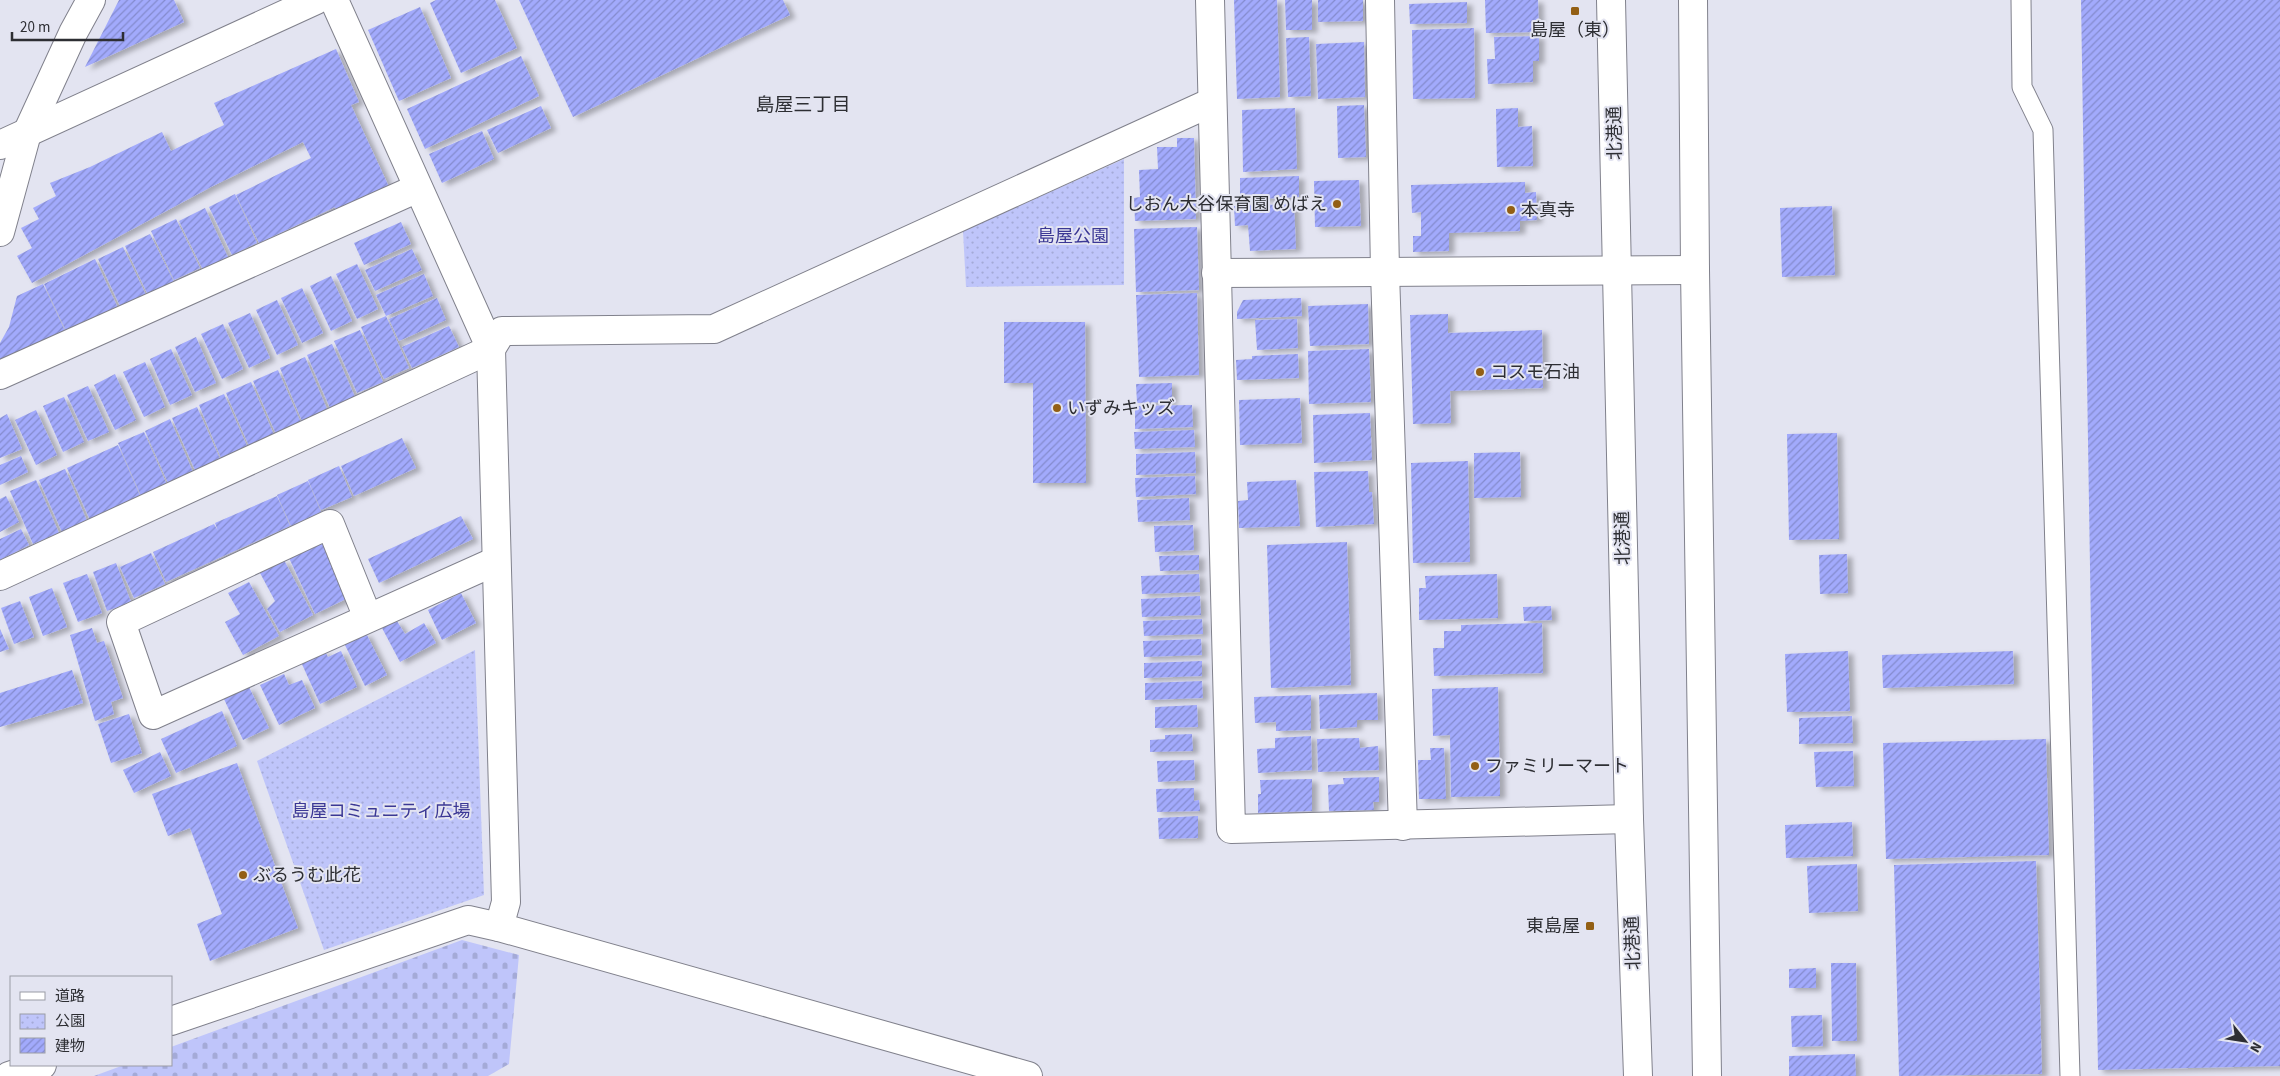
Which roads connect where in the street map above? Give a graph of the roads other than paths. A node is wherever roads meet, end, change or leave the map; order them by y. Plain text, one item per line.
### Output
1 (90, 0) edge
2 (316, 0) edge
3 (334, 0) edge
4 (1210, 0) edge
5 (1380, 0) edge
6 (1611, 0) edge
7 (1693, 0) edge
8 (2021, 0) edge
9 (1212, 102) junction
10 (27, 133) junction
11 (0, 145) edge
12 (418, 188) junction
13 (0, 232) edge
14 (1618, 270) junction
15 (1695, 270) junction
16 (1385, 272) junction
17 (1216, 273) junction
18 (491, 349) junction
19 (0, 375) edge
20 (496, 561) junction
21 (0, 576) edge
22 (368, 618) junction
23 (1629, 819) junction
24 (1403, 826) junction
25 (499, 927) junction
26 (172, 1021) edge
27 (39, 1066) edge
28 (9, 1076) edge
29 (1028, 1076) edge
30 (1638, 1076) edge
31 (1707, 1076) edge
32 (2070, 1076) edge

1 - 10 street
2 - 10 street
3 - 12 street
4 - 9 street
5 - 16 street
6 - 14 street, 北港通
7 - 15 street
8 - 32 lane
9 - 17 street
9 - 18 street
10 - 11 street
10 - 13 street
12 - 18 street
12 - 19 street
14 - 15 street
14 - 16 street
14 - 23 street, 北港通
15 - 31 street
16 - 17 street
16 - 24 street
17 - 24 street
18 - 20 street
18 - 21 street
20 - 22 street
20 - 25 street
22 - 22 street
23 - 24 street
23 - 30 street, 北港通
25 - 26 street
25 - 29 street
27 - 28 street

